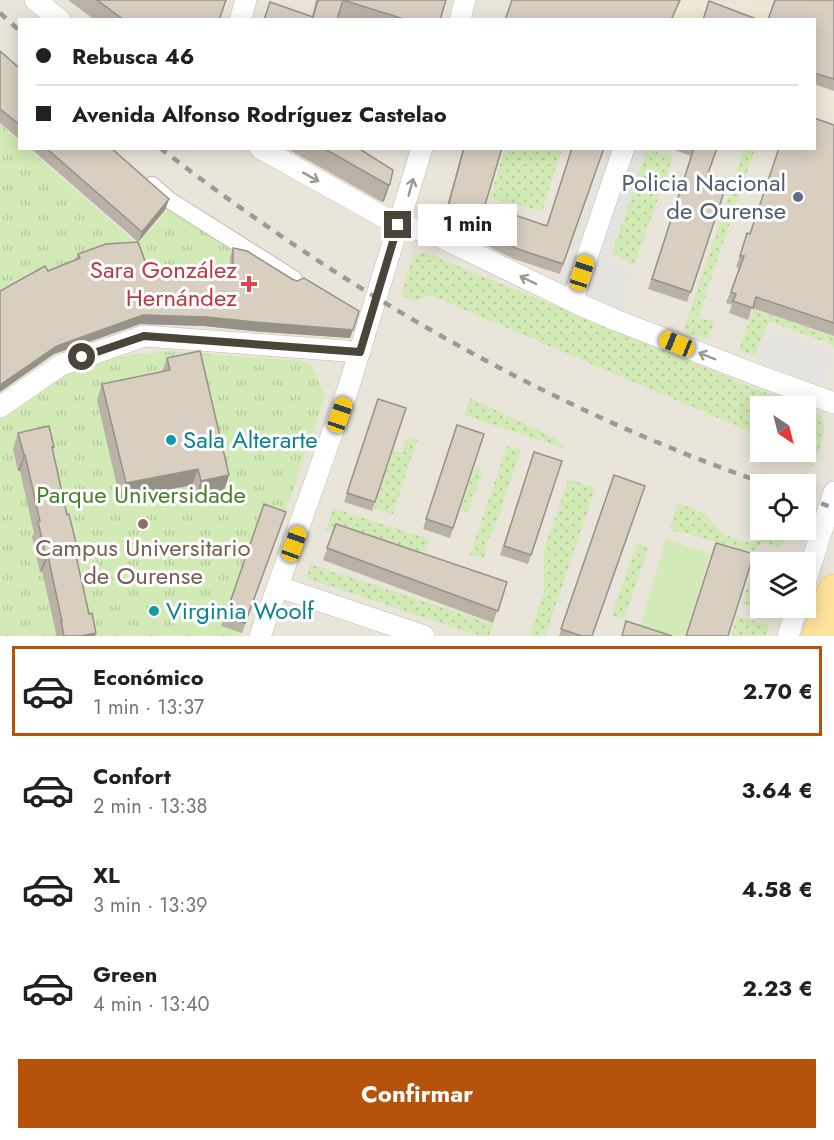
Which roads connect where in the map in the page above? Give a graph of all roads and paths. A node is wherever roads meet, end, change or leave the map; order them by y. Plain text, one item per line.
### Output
1 (35, 0) edge
2 (246, 0) edge
3 (465, 0) edge
4 (58, 18) edge
5 (241, 18) edge
6 (460, 18) edge
7 (264, 150) edge
8 (421, 150) edge
9 (623, 150) edge
10 (144, 178) edge
11 (398, 225) junction
12 (294, 279) edge
13 (574, 302) junction
14 (360, 352) junction
15 (834, 403) edge
16 (0, 407) edge
17 (834, 492) edge
18 (815, 552) edge
19 (279, 587) junction
20 (834, 591) edge
21 (794, 618) edge
22 (261, 636) edge
23 (424, 636) edge
24 (788, 636) edge
25 (819, 636) edge

1 - 4 street
2 - 5 street
3 - 6 street
7 -> 11 street
11 -> 8 street
9 - 13 street
10 - 12 street
13 -> 11 street
11 - 14 street
15 -> 13 street
14 - 16 street
14 - 19 street
17 - 18 street
19 - 22 street
19 - 23 street
20 - 25 main road
21 - 24 street

